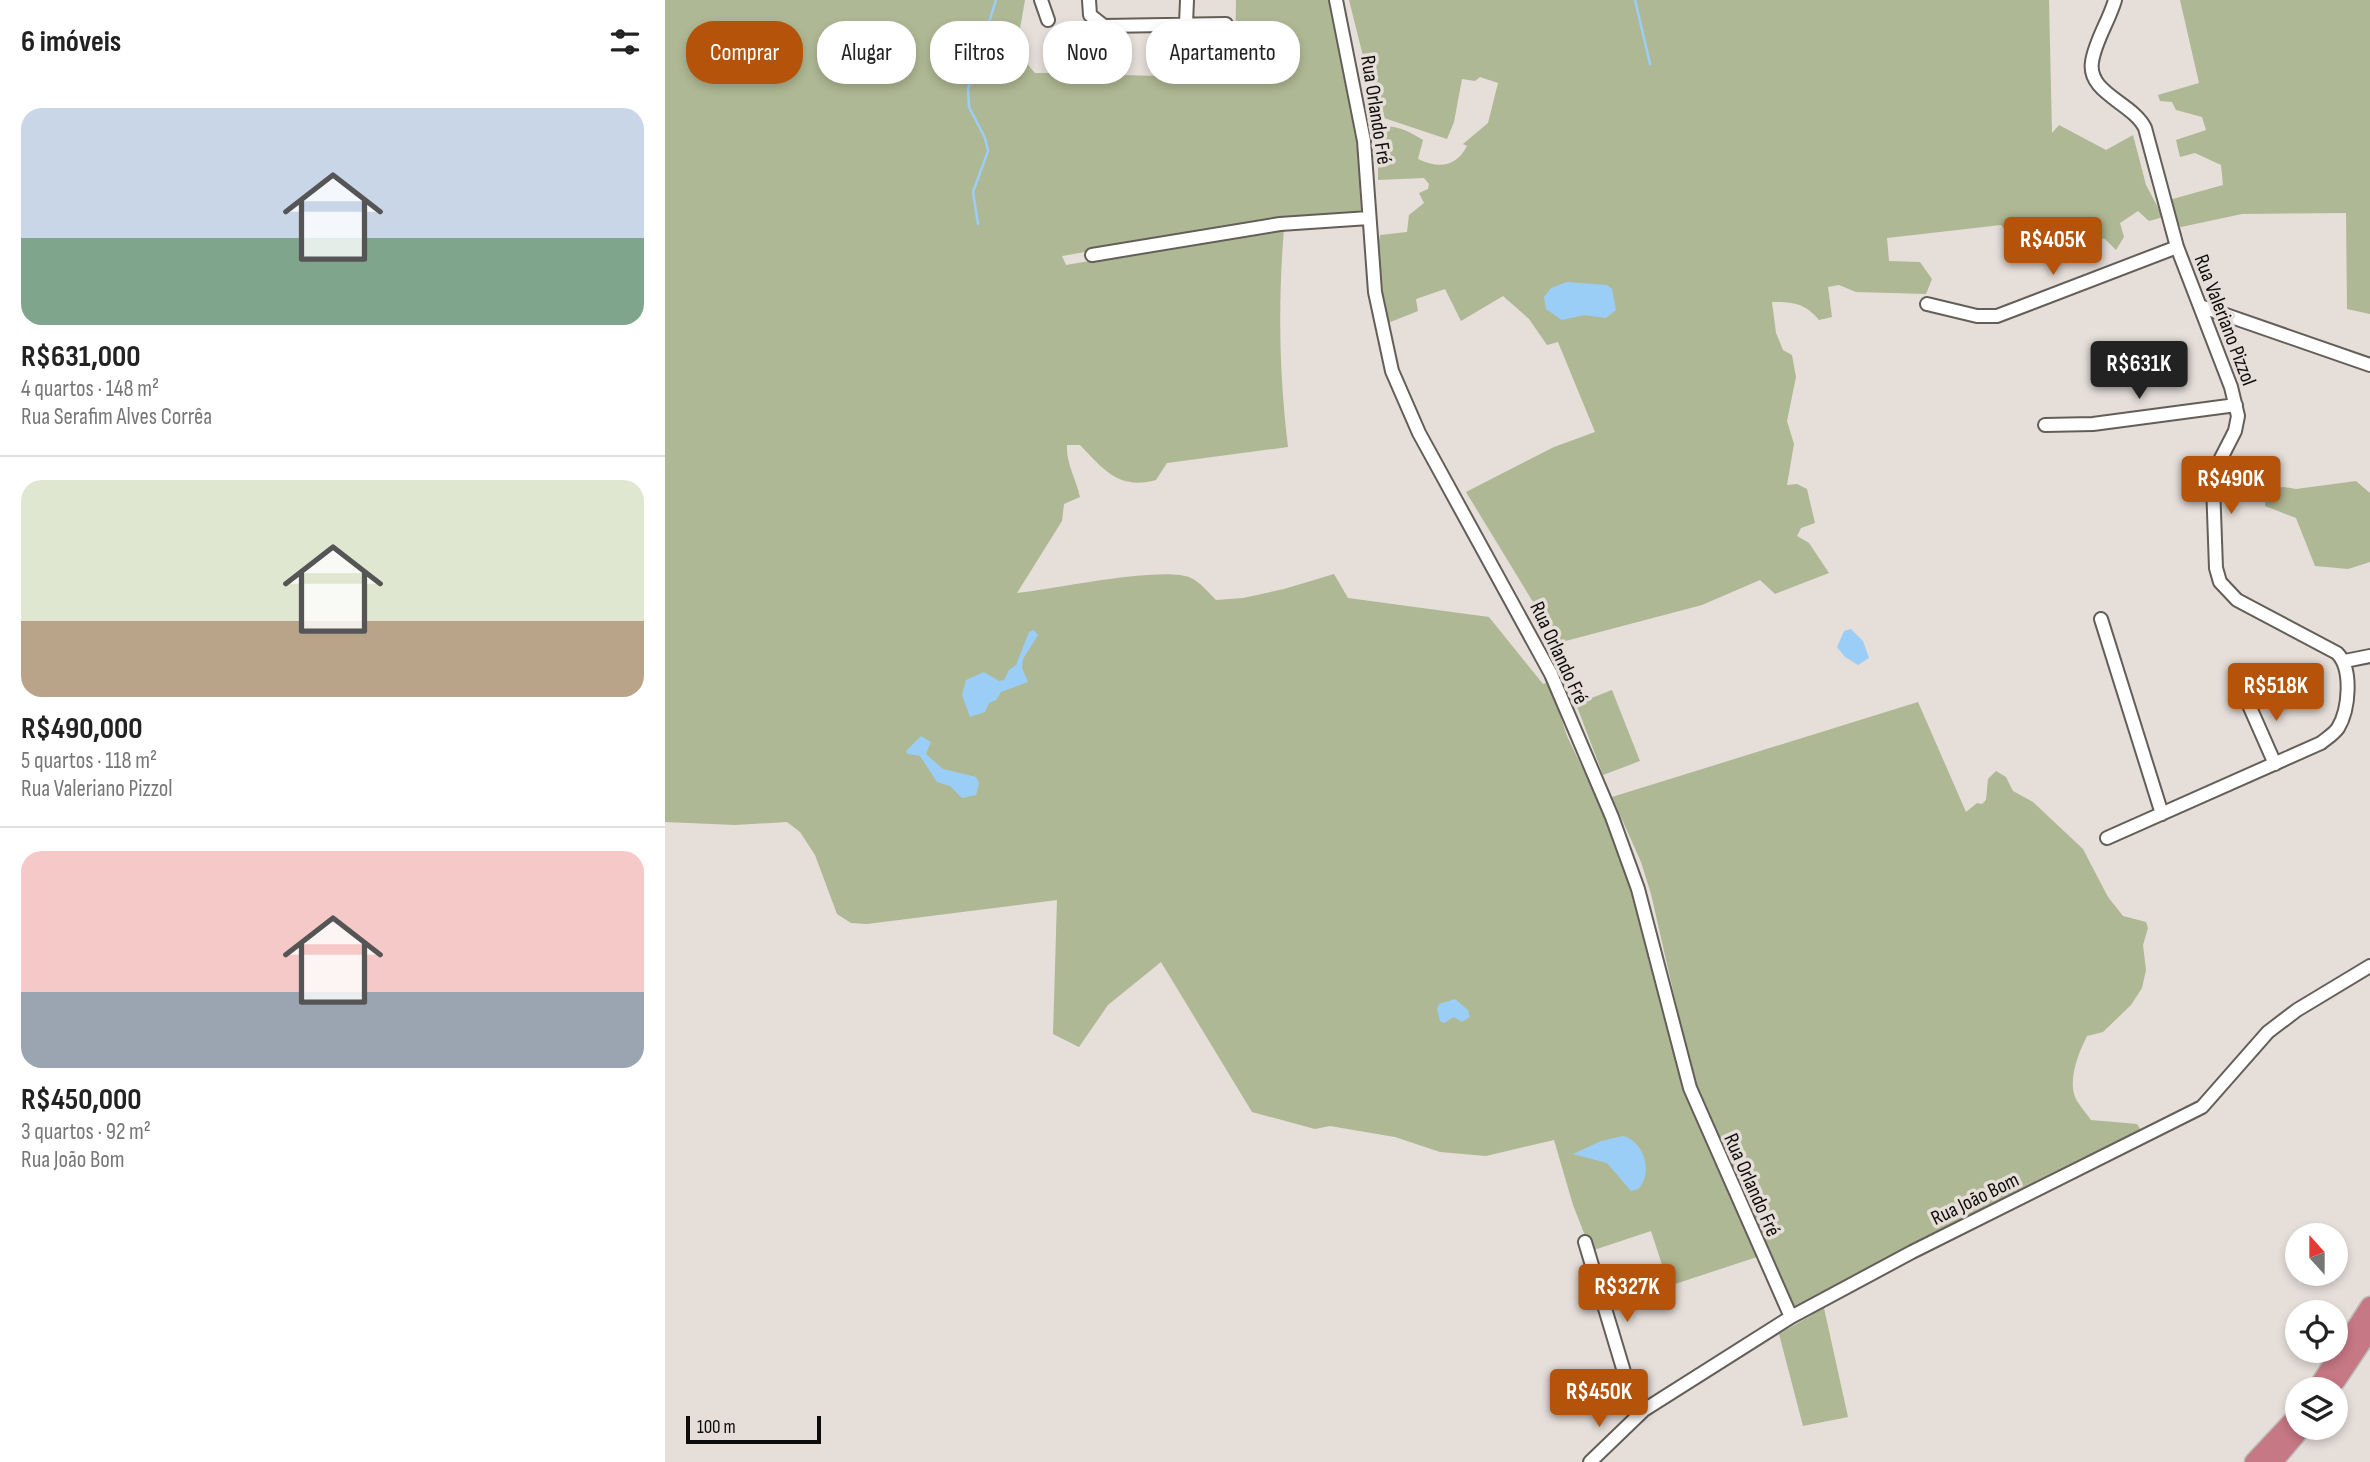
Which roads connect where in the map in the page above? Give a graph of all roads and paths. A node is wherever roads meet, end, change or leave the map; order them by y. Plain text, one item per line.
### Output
1 (1041, 0) edge
2 (1089, 0) edge
3 (1187, 0) edge
4 (1336, 0) edge
5 (2115, 0) edge
6 (1048, 20) dead end
7 (1186, 21) edge
8 (1146, 25) edge
9 (1369, 218) junction
10 (2177, 247) junction
11 (1092, 255) dead end
12 (1927, 304) dead end
13 (2200, 306) junction
14 (2370, 365) edge
15 (2236, 405) junction
16 (2045, 425) dead end
17 (2101, 620) dead end
18 (2370, 656) edge
19 (2345, 661) junction
20 (2245, 696) dead end
21 (2275, 764) junction
22 (2162, 814) junction
23 (2107, 838) dead end
24 (2370, 965) edge
25 (1585, 1242) dead end
26 (2370, 1306) edge
27 (1791, 1317) junction
28 (2370, 1330) edge
29 (2324, 1377) edge
30 (2339, 1377) edge
31 (1637, 1415) junction
32 (2285, 1429) edge
33 (2292, 1440) edge
34 (1590, 1462) edge
35 (2254, 1462) edge
36 (2273, 1462) edge

1 - 6 street
2 - 8 street
3 - 7 street
4 - 9 street, Rua Orlando Fré
5 - 10 street, Rua Valeriano Pizzol
9 - 11 street
9 - 27 street, Rua Orlando Fré
10 - 12 street
10 - 13 street, Rua Valeriano Pizzol
13 - 14 street
13 - 15 street, Rua Valeriano Pizzol
15 - 16 street
15 - 19 street, Rua Valeriano Pizzol
17 - 22 street
18 - 19 street
19 - 21 street
20 - 21 street
21 - 22 street
22 - 23 street
24 - 27 street, Rua João Bom
25 - 31 street
26 - 29 highway
27 - 31 street, Rua João Bom
28 - 30 highway
31 - 34 street, Rua João Bom
32 - 35 highway
33 - 36 highway

